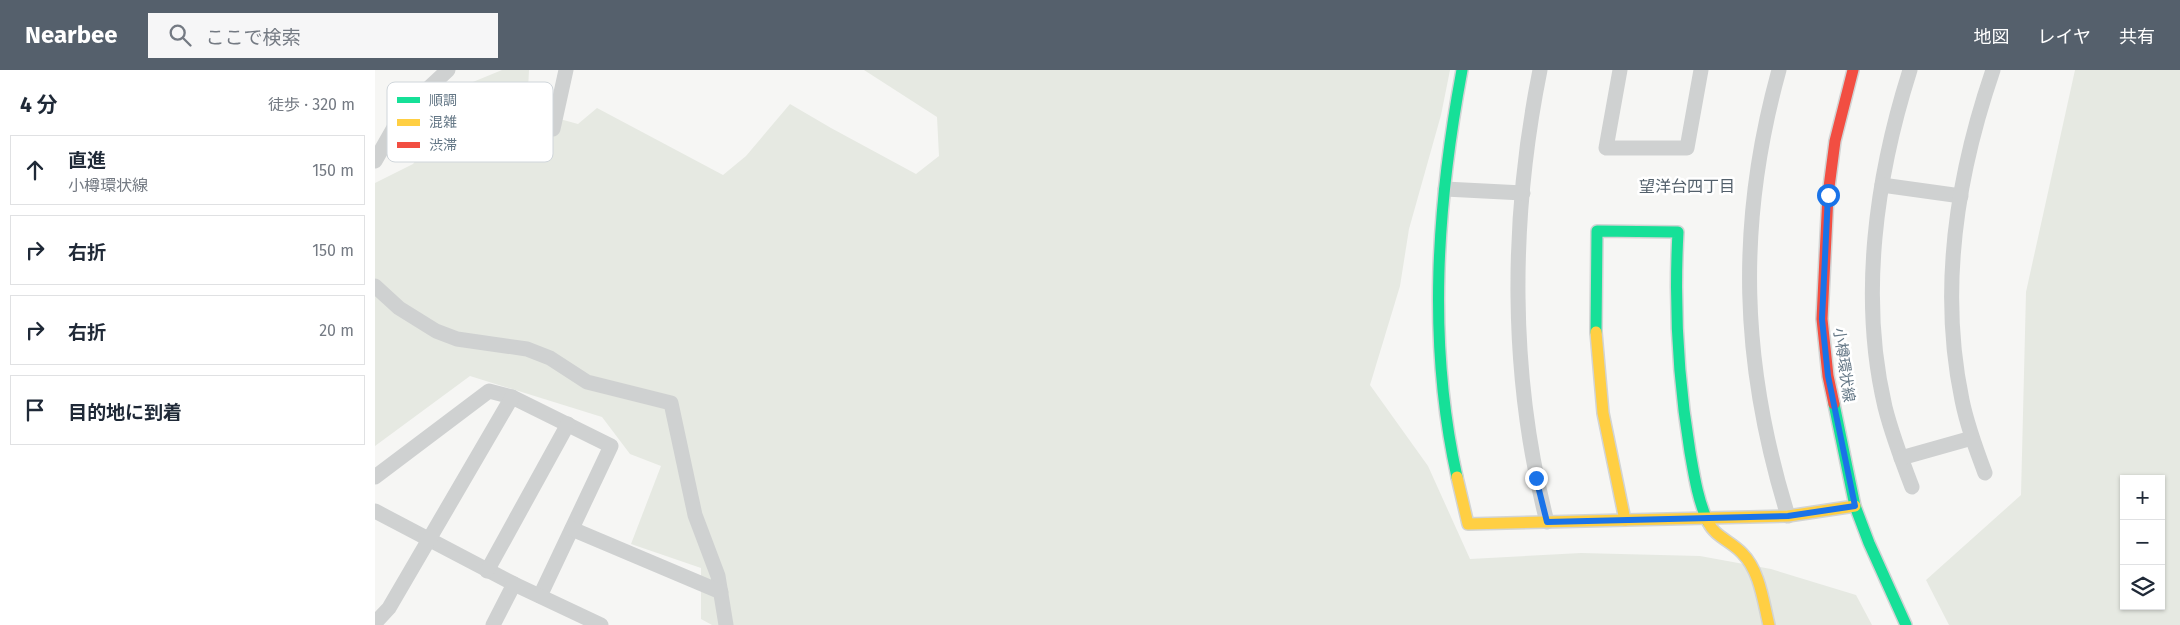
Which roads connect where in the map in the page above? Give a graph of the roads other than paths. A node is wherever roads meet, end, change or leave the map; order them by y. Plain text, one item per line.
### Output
1 (448, 70) edge
2 (565, 70) edge
3 (1462, 70) edge
4 (1540, 70) edge
5 (1620, 70) edge
6 (1701, 70) edge
7 (1779, 70) edge
8 (1853, 70) edge
9 (1910, 70) edge
10 (1993, 70) edge
11 (435, 82) edge
12 (553, 129) dead end
13 (387, 140) edge
14 (375, 161) edge
15 (1882, 185) junction
16 (1445, 189) junction
17 (1523, 193) junction
18 (1961, 196) junction
19 (375, 286) edge
20 (512, 398) junction
21 (568, 424) junction
22 (1972, 438) junction
23 (1901, 458) junction
24 (1985, 473) dead end
25 (375, 477) edge
26 (1912, 487) dead end
27 (1855, 506) junction
28 (375, 511) edge
29 (1788, 516) junction
30 (1706, 518) junction
31 (1625, 520) junction
32 (1547, 522) junction
33 (572, 528) junction
34 (428, 540) junction
35 (487, 571) junction
36 (513, 584) junction
37 (721, 592) junction
38 (540, 596) junction
39 (375, 623) edge
40 (493, 625) edge
41 (601, 625) edge
42 (727, 625) edge
43 (1769, 625) edge
44 (1906, 625) edge

1 - 11 street
2 - 12 street
3 - 16 street
4 - 17 street
5 - 6 street
7 - 29 street
8 - 27 street, 小樽環状線
9 - 15 street
10 - 18 street
13 - 14 street
15 - 18 street
15 - 23 street
16 - 17 street
16 - 32 street
17 - 32 street
18 - 22 street
19 - 37 street
20 - 21 street
20 - 25 street
20 - 34 street
21 - 33 street
21 - 35 street
22 - 23 street
22 - 24 street
23 - 26 street
27 - 29 street
27 - 44 street, 小樽環状線
28 - 34 street
29 - 30 street
30 - 31 street
30 - 31 street
30 - 43 street
31 - 32 street
33 - 37 street
33 - 38 street
34 - 35 street
34 - 39 street
35 - 36 street
36 - 38 street
36 - 40 street
37 - 42 street
38 - 41 street

